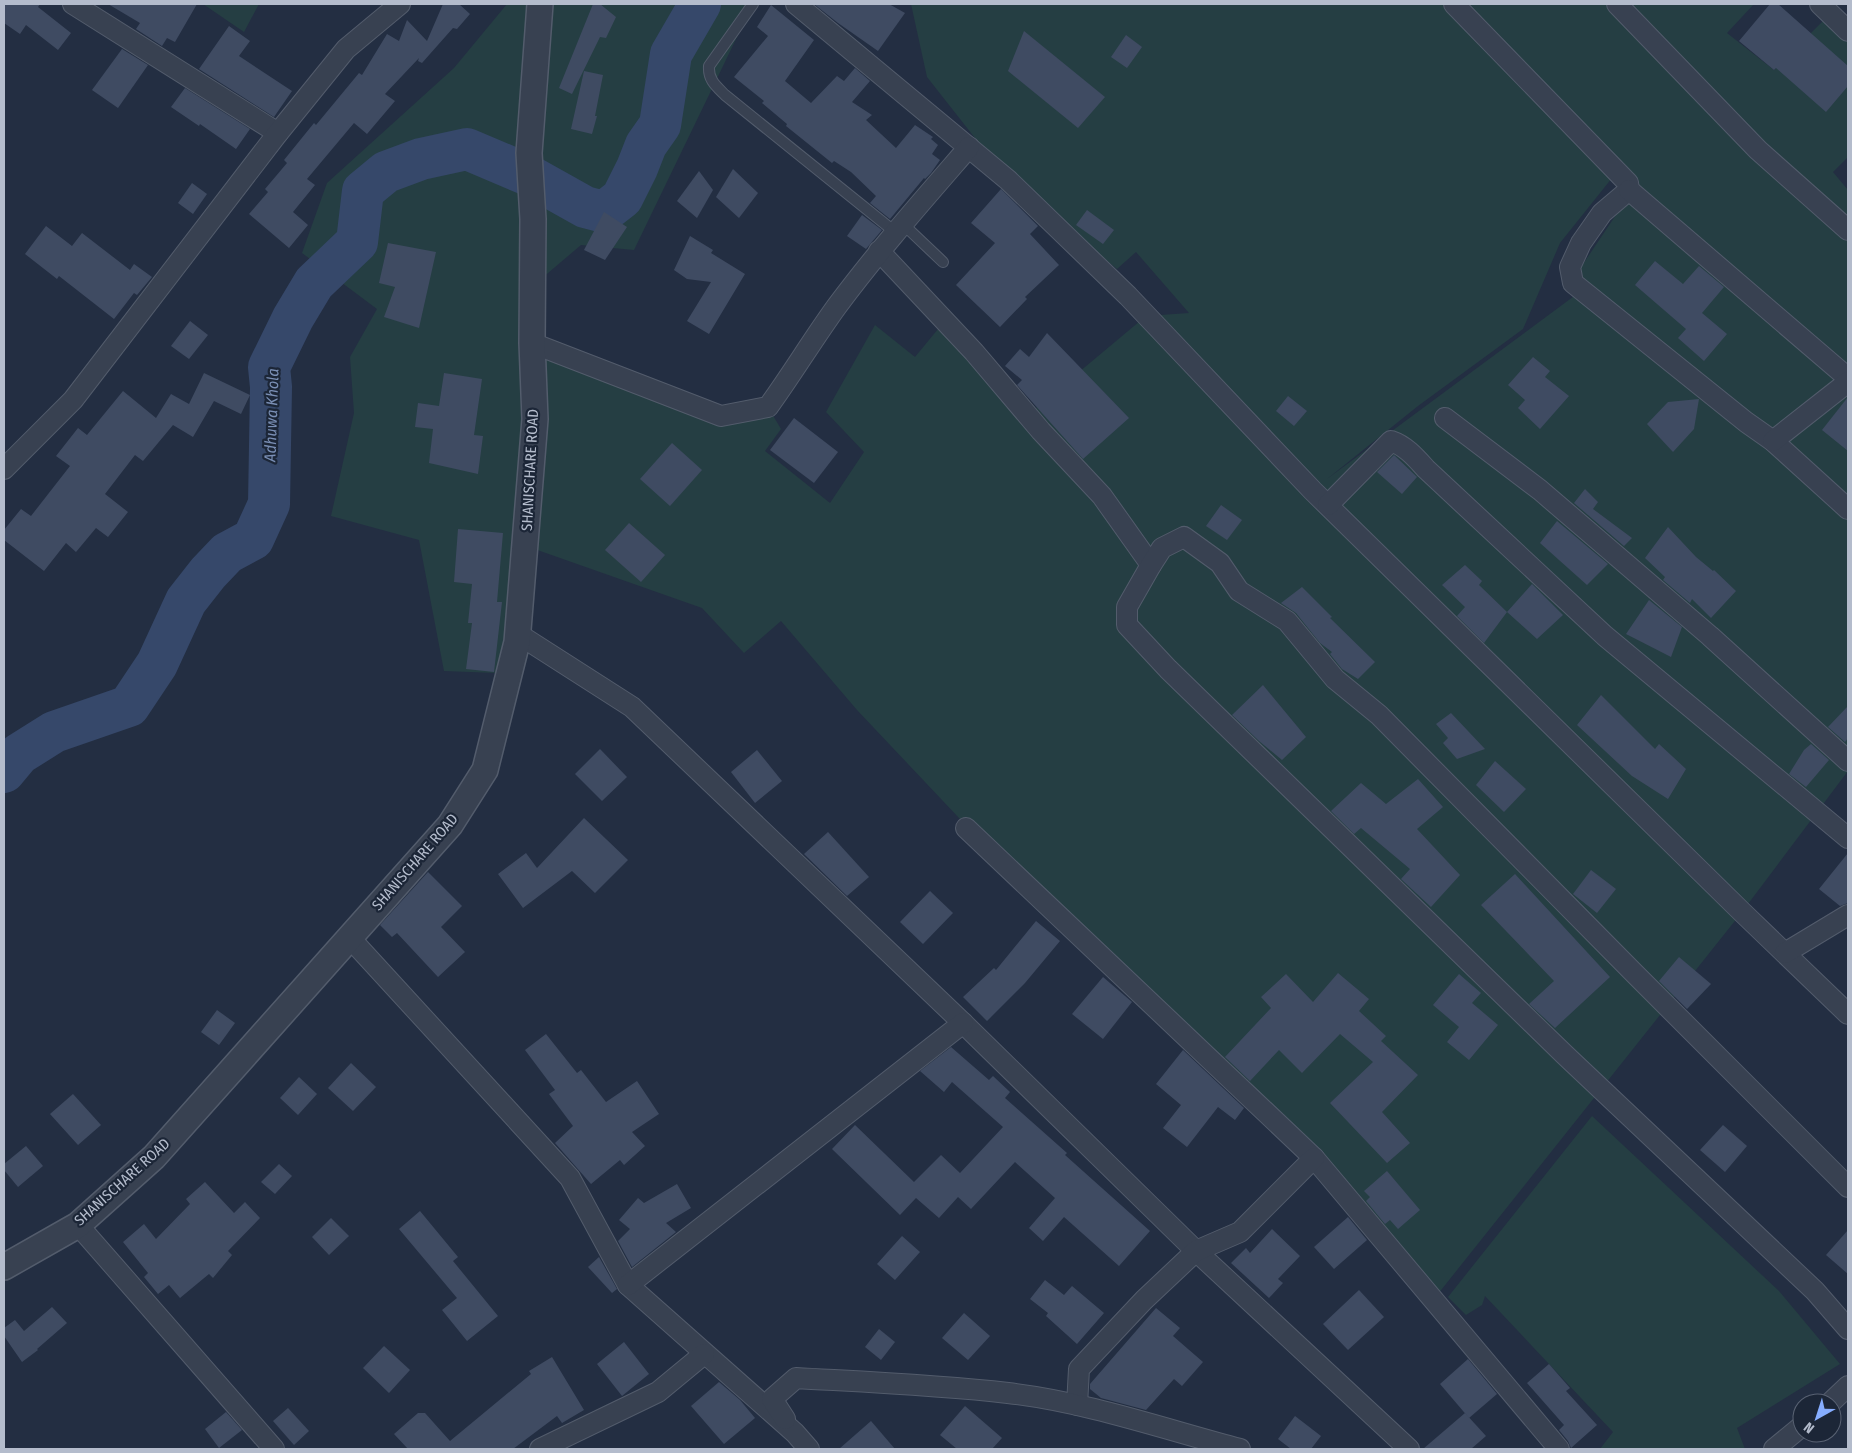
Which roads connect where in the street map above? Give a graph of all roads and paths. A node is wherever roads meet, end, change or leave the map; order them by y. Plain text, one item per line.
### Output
1 (73, 4) edge
2 (400, 4) edge
3 (540, 4) edge
4 (754, 4) edge
5 (796, 4) edge
6 (1454, 4) edge
7 (1617, 4) edge
8 (1820, 4) edge
9 (1848, 31) edge
10 (278, 133) junction
11 (969, 148) junction
12 (1629, 190) junction
13 (899, 228) junction
14 (1848, 230) edge
15 (879, 251) junction
16 (943, 262) dead end
17 (532, 344) junction
18 (1848, 378) edge
19 (1848, 382) edge
20 (1445, 418) dead end
21 (1773, 441) junction
22 (4, 469) edge
23 (1328, 505) junction
24 (1848, 509) edge
25 (1150, 565) junction
26 (518, 634) junction
27 (1848, 761) edge
28 (966, 828) dead end
29 (1848, 838) edge
30 (1848, 915) edge
31 (349, 937) junction
32 (1785, 954) junction
33 (1848, 1014) edge
34 (963, 1023) junction
35 (1314, 1158) junction
36 (1848, 1186) edge
37 (78, 1225) junction
38 (1196, 1251) junction
39 (4, 1267) edge
40 (628, 1285) junction
41 (1848, 1329) edge
42 (704, 1354) junction
43 (1077, 1405) junction
44 (795, 1433) junction
45 (1792, 1434) edge
46 (274, 1449) edge
47 (540, 1449) edge
48 (809, 1449) edge
49 (1240, 1449) edge
50 (1409, 1449) edge
51 (1559, 1449) edge
52 (1774, 1449) edge

1 - 10 street
2 - 10 street
3 - 17 street, SHANISCHARE ROAD
4 - 13 lane
5 - 11 street
6 - 12 street
7 - 14 street
8 - 9 street
10 - 22 street
11 - 13 street
11 - 23 street
12 - 18 street
12 - 21 street
13 - 15 street
13 - 16 lane
15 - 17 street
15 - 25 street
17 - 26 street, SHANISCHARE ROAD
19 - 21 street
20 - 27 street
21 - 24 street
23 - 29 street
23 - 32 street
25 - 36 street
25 - 41 street
26 - 31 street, SHANISCHARE ROAD
26 - 34 street
28 - 35 street
30 - 32 street
31 - 37 street, SHANISCHARE ROAD
31 - 40 street
32 - 33 street
34 - 38 street
34 - 40 street
35 - 38 street
35 - 51 street
37 - 39 street, SHANISCHARE ROAD
37 - 46 street
38 - 43 street
38 - 50 street
40 - 42 street
42 - 44 street
42 - 47 street
43 - 44 street
43 - 49 street
44 - 48 street
45 - 52 street

